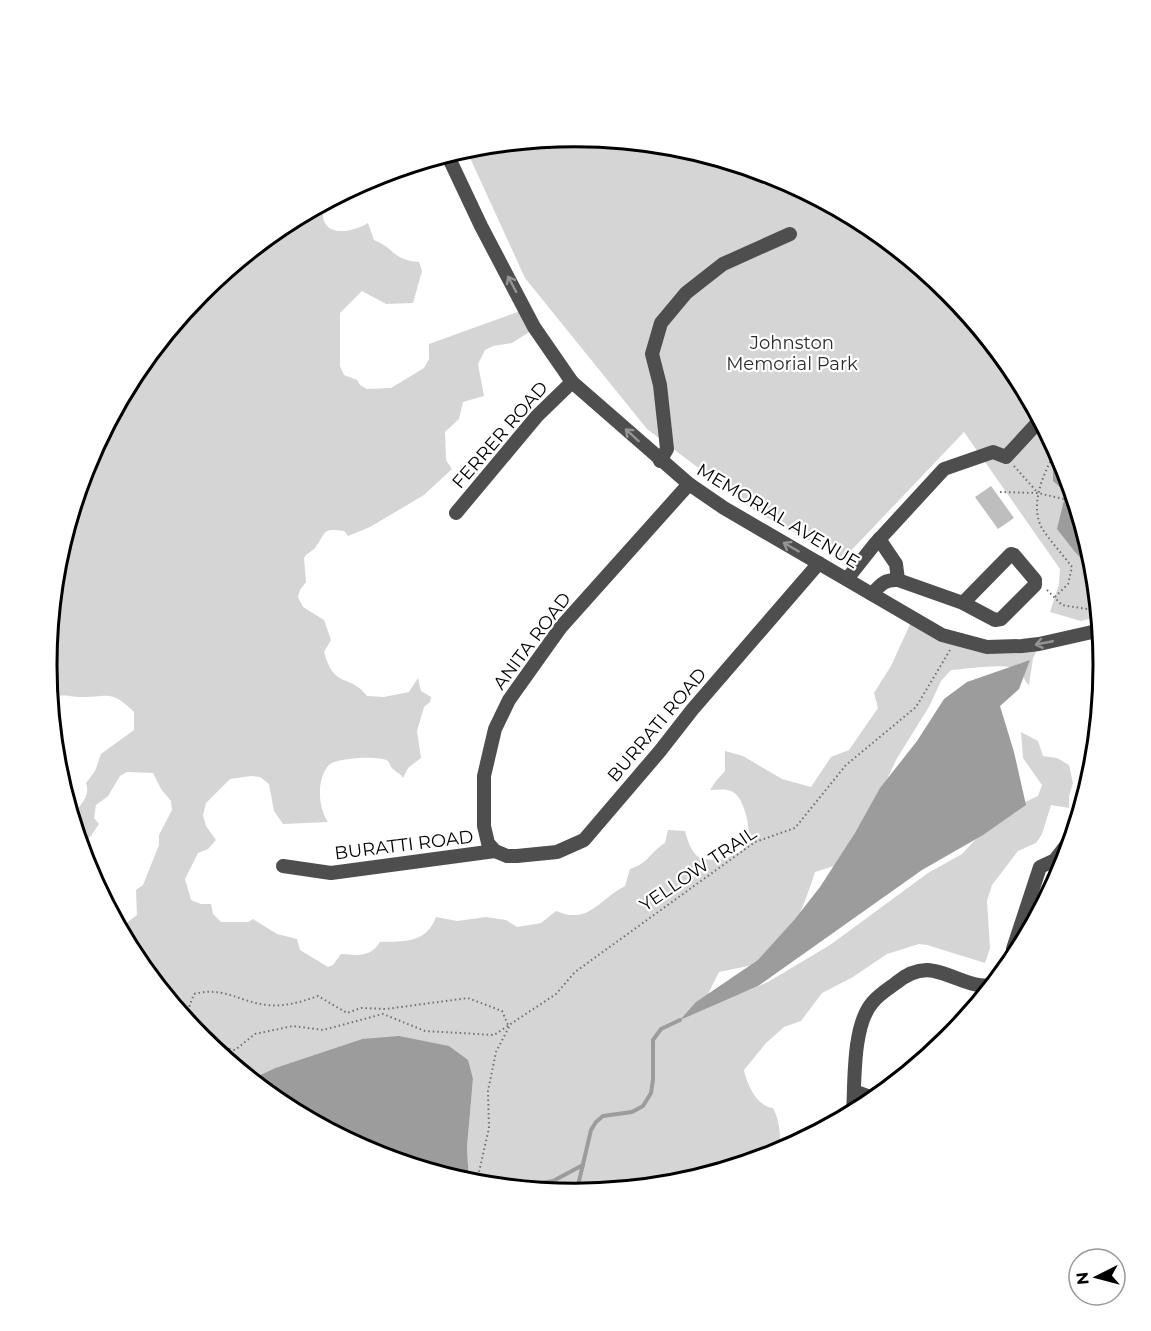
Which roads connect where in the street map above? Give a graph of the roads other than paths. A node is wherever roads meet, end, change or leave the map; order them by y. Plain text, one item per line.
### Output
1 (451, 163) edge
2 (790, 234) dead end
3 (572, 381) junction
4 (1035, 425) edge
5 (660, 460) junction
6 (689, 484) junction
7 (456, 513) dead end
8 (879, 539) junction
9 (819, 563) junction
10 (847, 579) junction
11 (898, 580) junction
12 (872, 594) junction
13 (963, 603) junction
14 (1093, 632) edge
15 (495, 852) junction
16 (1056, 862) edge
17 (283, 866) dead end
18 (1016, 939) edge
19 (982, 986) edge
20 (854, 1091) junction
21 (866, 1096) edge
22 (853, 1104) edge

3 -> 1 street, MEMORIAL AVENUE
2 - 5 street
5 -> 3 street, MEMORIAL AVENUE
3 - 7 street, FERRER ROAD
4 - 8 street
5 - 6 street, MEMORIAL AVENUE
9 -> 6 street, MEMORIAL AVENUE
6 - 15 street, ANITA ROAD
8 - 10 street
8 - 11 street
9 - 10 street, MEMORIAL AVENUE
9 - 15 street, BURRATI ROAD
10 - 12 street, MEMORIAL AVENUE
11 - 12 street
11 - 13 street
14 -> 12 street, MEMORIAL AVENUE
13 - 13 street
15 - 17 street, BURATTI ROAD
16 - 18 street
19 - 20 street
20 - 21 street
20 - 22 street

